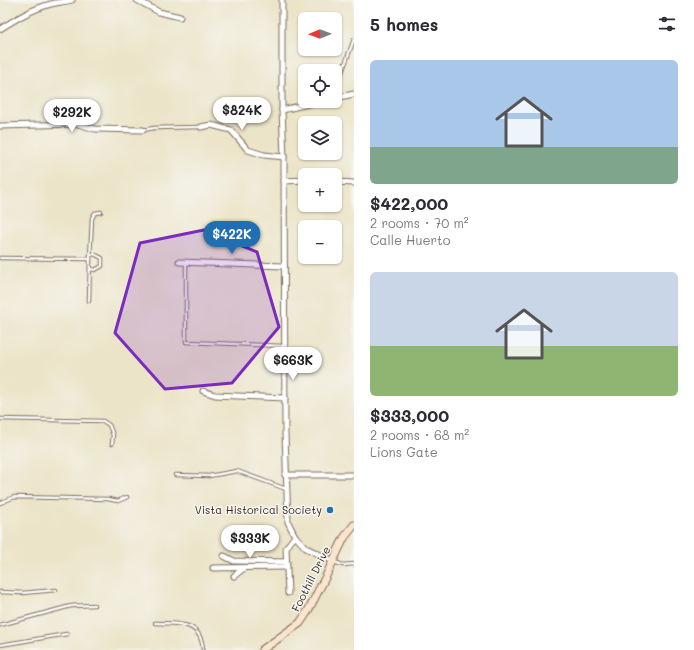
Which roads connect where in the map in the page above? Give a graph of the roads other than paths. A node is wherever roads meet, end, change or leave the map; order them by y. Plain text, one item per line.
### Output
1 (72, 0) edge
2 (137, 0) edge
3 (282, 0) edge
4 (180, 16) dead end
5 (0, 29) edge
6 (354, 39) edge
7 (342, 72) edge
8 (354, 94) edge
9 (342, 97) edge
10 (298, 106) edge
11 (282, 110) junction
12 (0, 126) edge
13 (201, 127) joint
14 (143, 130) joint
15 (284, 157) junction
16 (298, 180) edge
17 (284, 181) junction
18 (342, 182) edge
19 (354, 183) edge
20 (101, 212) dead end
21 (90, 255) junction
22 (0, 258) edge
23 (90, 259) junction
24 (179, 262) dead end
25 (186, 262) junction
26 (284, 266) junction
27 (90, 269) junction
28 (89, 301) dead end
29 (285, 346) junction
30 (203, 391) dead end
31 (285, 398) junction
32 (0, 419) edge
33 (112, 444) dead end
34 (176, 475) dead end
35 (285, 475) junction
36 (354, 475) edge
37 (286, 489) junction
38 (127, 497) dead end
39 (0, 503) edge
40 (354, 525) edge
41 (295, 536) junction
42 (224, 556) dead end
43 (333, 561) junction
44 (287, 564) junction
45 (354, 564) edge
46 (244, 567) junction
47 (213, 568) dead end
48 (234, 576) dead end
49 (56, 590) dead end
50 (0, 592) edge
51 (288, 592) dead end
52 (94, 605) dead end
53 (155, 623) dead end
54 (0, 625) edge
55 (67, 634) dead end
56 (0, 645) edge
57 (203, 650) edge
58 (262, 650) edge

1 - 5 street
2 - 4 street
3 - 11 street
6 - 7 lane
8 - 9 street
10 - 11 street
11 - 15 street
12 - 14 street
13 - 14 lane
13 - 15 street
15 - 17 street
16 - 17 street
17 - 26 street
18 - 19 street
20 - 21 lane
21 - 23 lane
21 - 27 lane
22 - 23 lane
23 - 27 lane
24 - 25 street
25 - 26 street
25 - 29 lane
26 - 29 street
27 - 28 lane
29 - 31 street
30 - 31 street
31 - 35 street
32 - 33 lane
34 - 37 lane
35 - 36 street
35 - 37 street
37 - 41 street
38 - 39 lane
40 - 43 main road, Foothill Drive
41 - 43 street
41 - 44 street, Foothill Drive
42 - 44 street
43 - 45 lane
43 - 58 main road, Foothill Drive
44 - 46 street
44 - 51 street, Foothill Drive
46 - 47 street
46 - 48 street
49 - 50 lane
52 - 54 lane
53 - 57 lane
55 - 56 lane

